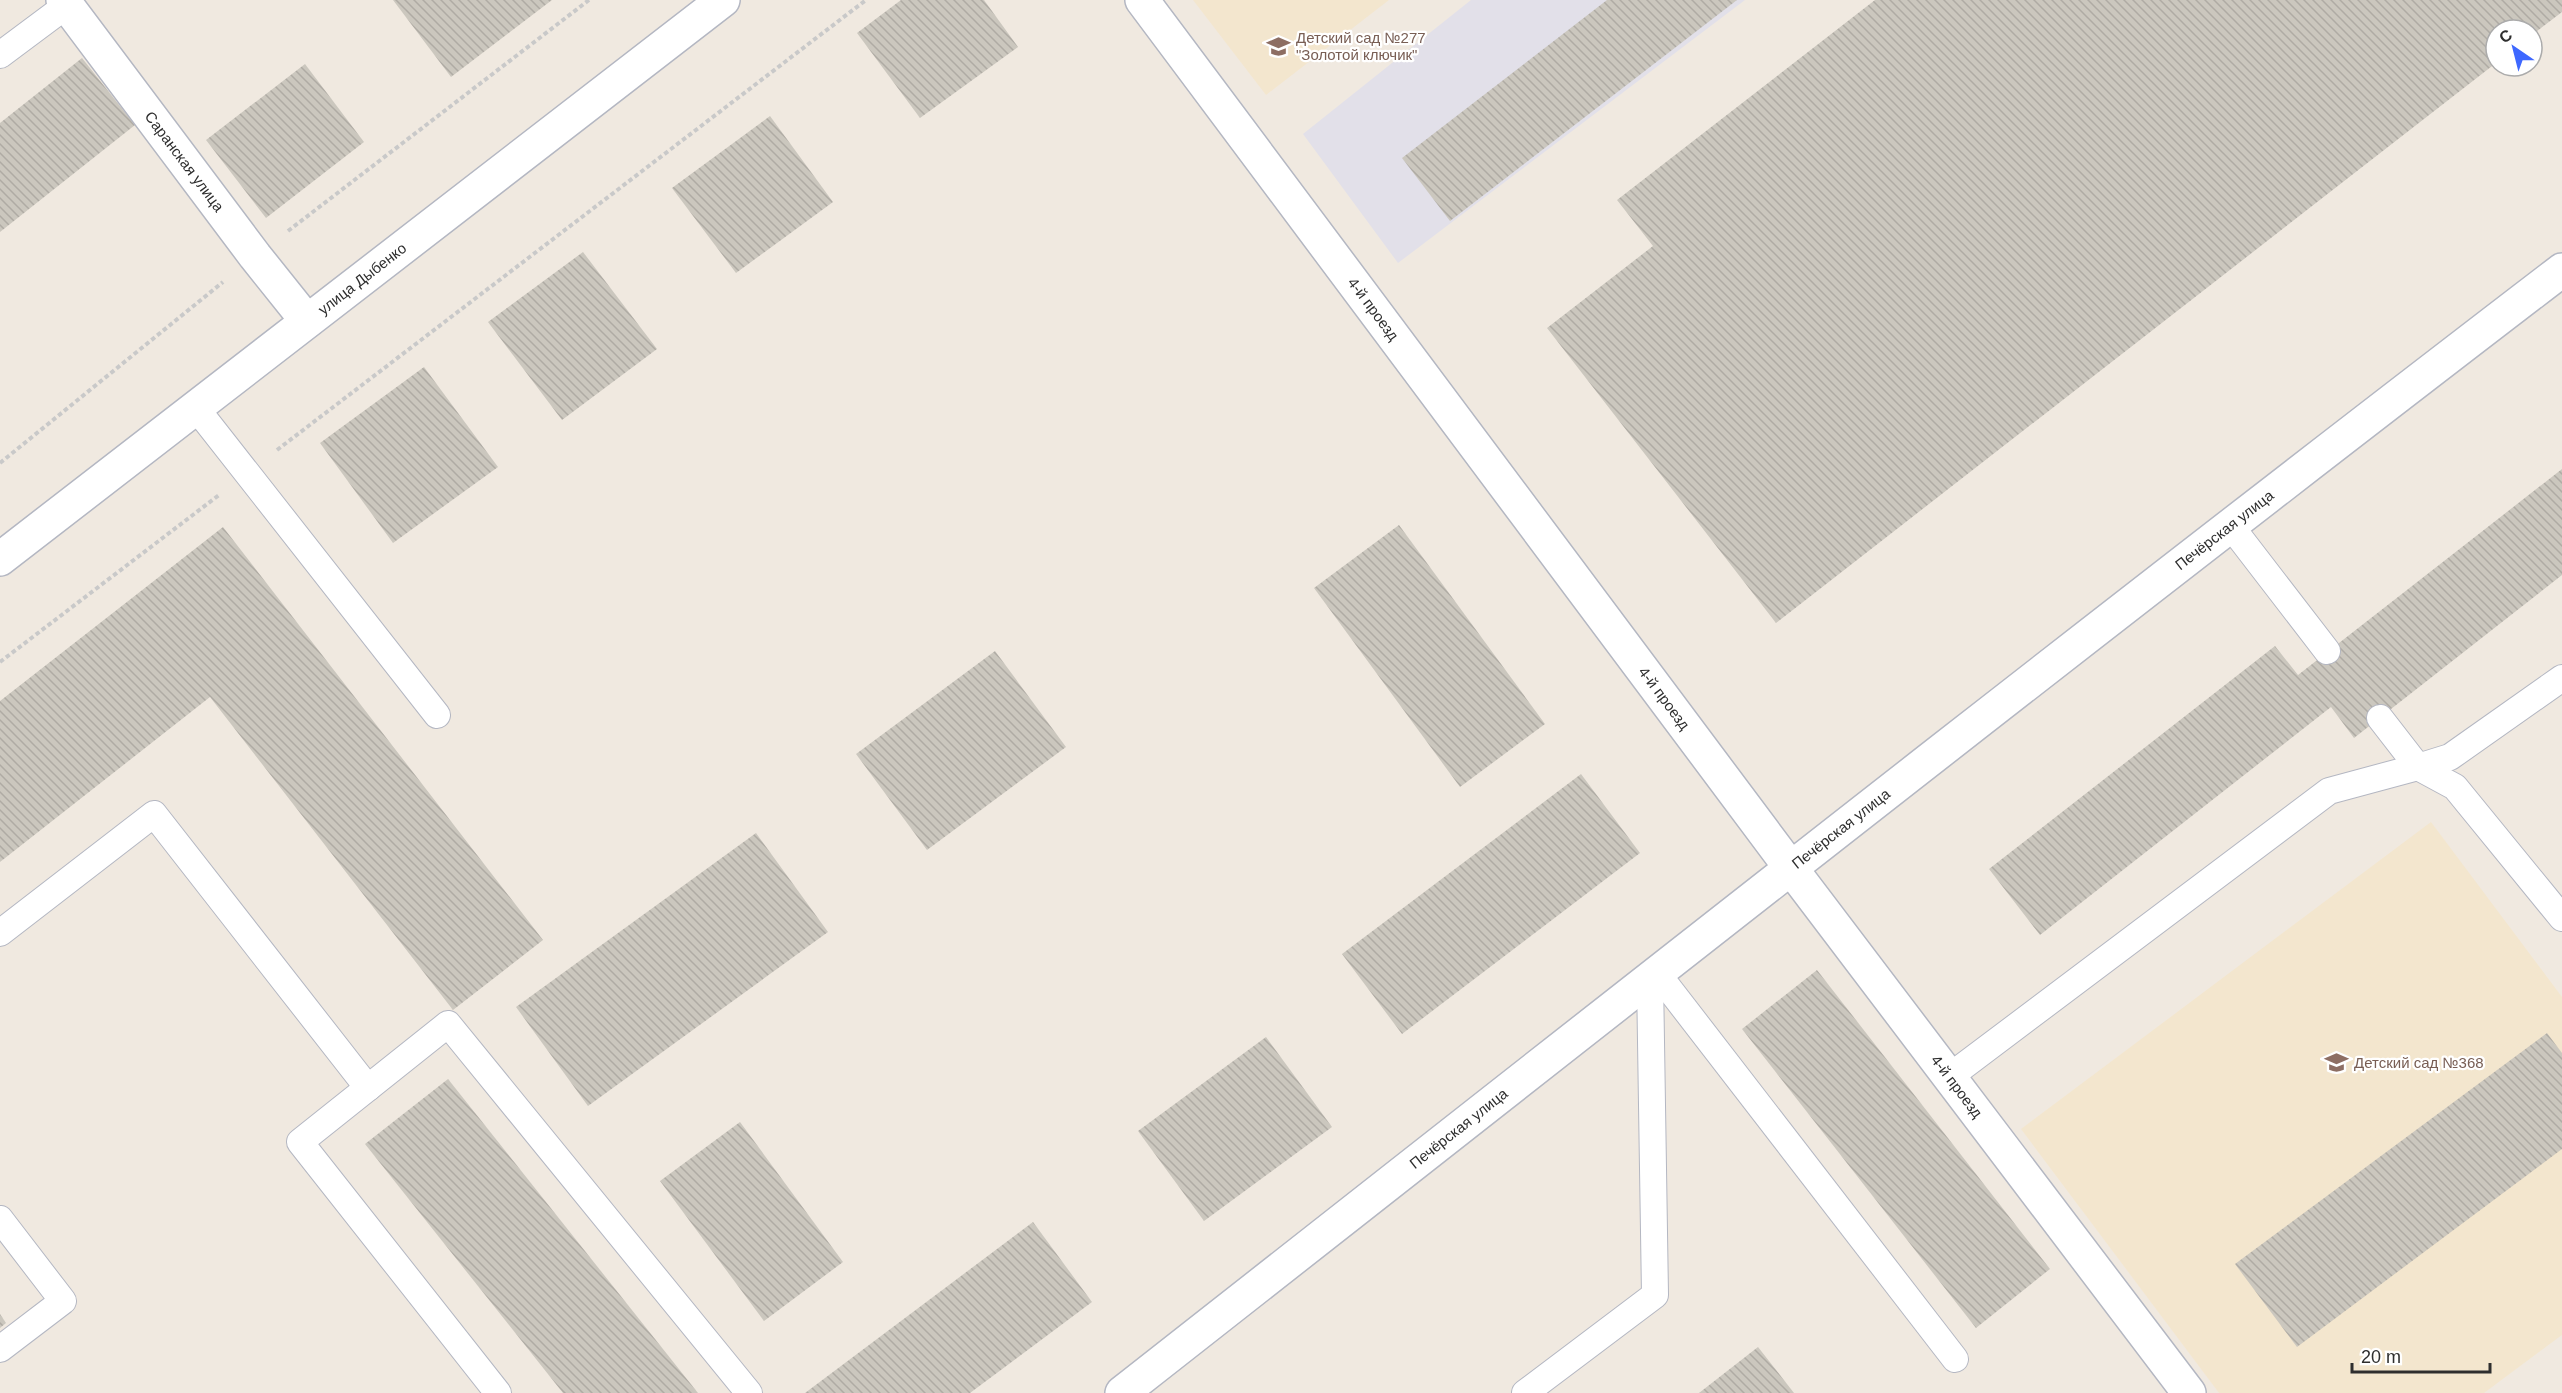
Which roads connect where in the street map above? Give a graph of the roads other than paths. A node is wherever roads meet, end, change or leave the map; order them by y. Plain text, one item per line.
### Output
1 (723, 0) edge
2 (1142, 0) edge
3 (65, 3) edge
4 (0, 55) edge
5 (2562, 270) edge
6 (307, 321) junction
7 (195, 408) junction
8 (2230, 525) junction
9 (0, 559) edge
10 (2327, 651) dead end
11 (2562, 678) edge
12 (437, 715) dead end
13 (2380, 718) dead end
14 (2418, 767) junction
15 (1790, 867) junction
16 (2562, 918) edge
17 (0, 933) edge
18 (1653, 975) junction
19 (1949, 1077) junction
20 (368, 1088) junction
21 (0, 1219) edge
22 (0, 1350) edge
23 (1955, 1359) dead end
24 (498, 1393) edge
25 (749, 1393) edge
26 (1122, 1393) edge
27 (1525, 1393) edge
28 (2189, 1393) edge

1 - 6 street, улица Дыбенко
2 - 15 street, 4-й проезд
3 - 4 lane
3 - 6 street, Саранская улица
5 - 8 street, Печёрская улица
6 - 7 street, улица Дыбенко
7 - 9 street, улица Дыбенко
7 - 12 lane
8 - 10 lane
8 - 15 street, Печёрская улица
11 - 14 lane
13 - 14 lane
14 - 16 lane
14 - 19 lane
15 - 18 street, Печёрская улица
15 - 19 street, 4-й проезд
17 - 20 lane
18 - 23 lane
18 - 26 street, Печёрская улица
18 - 27 lane
19 - 28 street, 4-й проезд
20 - 24 lane
20 - 25 lane
21 - 22 lane

